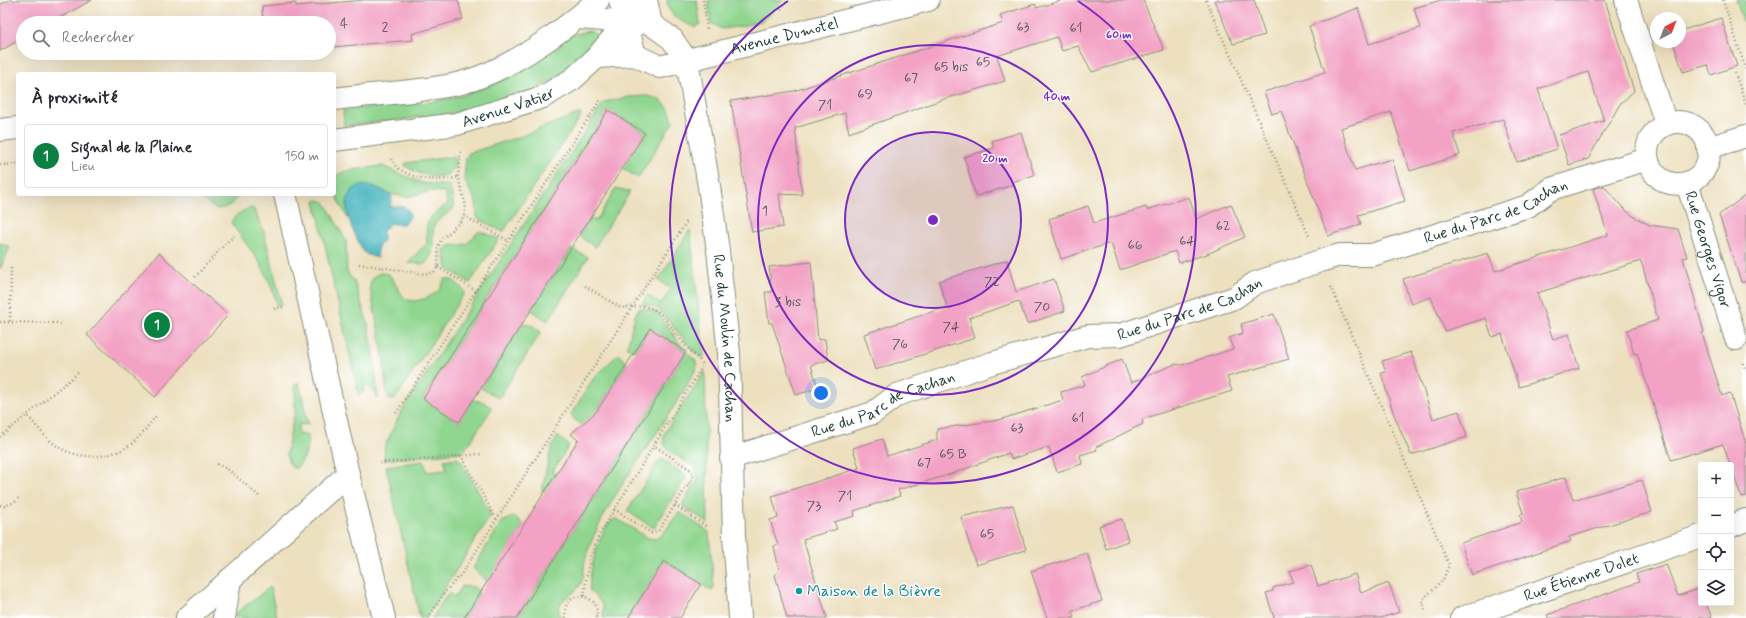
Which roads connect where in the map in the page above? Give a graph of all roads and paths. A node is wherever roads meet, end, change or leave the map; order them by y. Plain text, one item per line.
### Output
1 (598, 0) edge
2 (620, 0) edge
3 (645, 0) edge
4 (703, 0) edge
5 (928, 0) edge
6 (1206, 0) edge
7 (1626, 0) edge
8 (1724, 0) edge
9 (579, 18) junction
10 (626, 22) junction
11 (651, 24) junction
12 (707, 32) dead end
13 (635, 55) junction
14 (597, 57) junction
15 (688, 61) junction
16 (1746, 70) edge
17 (1735, 73) dead end
18 (336, 99) edge
19 (601, 99) dead end
20 (1746, 105) edge
21 (1666, 124) junction
22 (16, 128) edge
23 (0, 130) edge
24 (1746, 136) edge
25 (336, 140) edge
26 (461, 145) dead end
27 (1708, 148) junction
28 (389, 155) dead end
29 (1647, 159) junction
30 (16, 164) edge
31 (0, 166) edge
32 (458, 177) junction
33 (1687, 183) junction
34 (284, 196) edge
35 (464, 216) junction
36 (687, 220) dead end
37 (234, 236) dead end
38 (509, 241) junction
39 (1312, 241) dead end
40 (359, 264) dead end
41 (11, 266) dead end
42 (438, 267) junction
43 (195, 277) dead end
44 (586, 286) dead end
45 (1332, 287) dead end
46 (476, 291) junction
47 (632, 306) junction
48 (10, 321) junction
49 (0, 322) edge
50 (64, 323) dead end
51 (1736, 339) dead end
52 (709, 362) dead end
53 (703, 365) junction
54 (78, 373) dead end
55 (396, 413) dead end
56 (27, 415) junction
57 (156, 415) dead end
58 (0, 437) edge
59 (653, 445) junction
60 (482, 454) dead end
61 (461, 455) junction
62 (732, 458) junction
63 (380, 463) dead end
64 (217, 464) dead end
65 (348, 474) junction
66 (20, 496) dead end
67 (261, 498) dead end
68 (0, 505) edge
69 (675, 505) junction
70 (614, 509) junction
71 (496, 519) junction
72 (1746, 520) edge
73 (1734, 525) edge
74 (712, 530) dead end
75 (1698, 537) edge
76 (230, 579) junction
77 (584, 596) junction
78 (1426, 612) dead end
79 (187, 618) edge
80 (224, 618) edge
81 (384, 618) edge
82 (428, 618) edge
83 (566, 618) edge
84 (596, 618) edge
85 (740, 618) edge
86 (1462, 618) edge

1 - 9 street
2 - 10 street
3 - 10 street, Avenue Vatier
3 - 11 street
4 - 12 path
5 - 15 street, Avenue Dumotel
6 - 39 path
7 - 21 street
8 - 16 path
9 - 10 street
9 - 18 street
10 - 11 street
10 - 13 street
10 - 14 street, Avenue Vatier
11 - 15 street
13 - 14 street, Avenue Dumotel
13 - 15 street, Avenue Dumotel
14 - 25 street, Avenue Vatier
15 - 62 street, Rue du Moulin de Cachan
17 - 20 path
19 - 38 path
21 - 27 street
21 - 29 street
22 - 23 street
24 - 27 street
26 - 32 path
27 - 33 street
28 - 32 path
29 - 33 street
29 - 62 street, Rue du Parc de Cachan
30 - 31 path
32 - 35 path
33 - 51 street, Rue Georges Vigor
34 - 65 street
35 - 38 path
35 - 42 path
36 - 47 path
37 - 43 path
38 - 46 path
40 - 42 path
41 - 48 path
42 - 46 path
44 - 47 path
45 - 78 path
46 - 55 path
47 - 53 path
47 - 71 path
48 - 49 path
48 - 50 path
52 - 53 path
53 - 59 path
54 - 56 path
56 - 57 path
56 - 58 path
59 - 69 path
59 - 70 path
60 - 61 path
61 - 63 path
61 - 71 path
62 - 85 street, Rue du Moulin de Cachan
64 - 67 path
65 - 76 street
65 - 81 street
66 - 68 path
69 - 70 path
69 - 74 path
70 - 77 path
71 - 82 path
72 - 73 street
75 - 86 street, Rue Étienne Dolet
76 - 79 street
76 - 80 street
77 - 83 path
77 - 84 path

